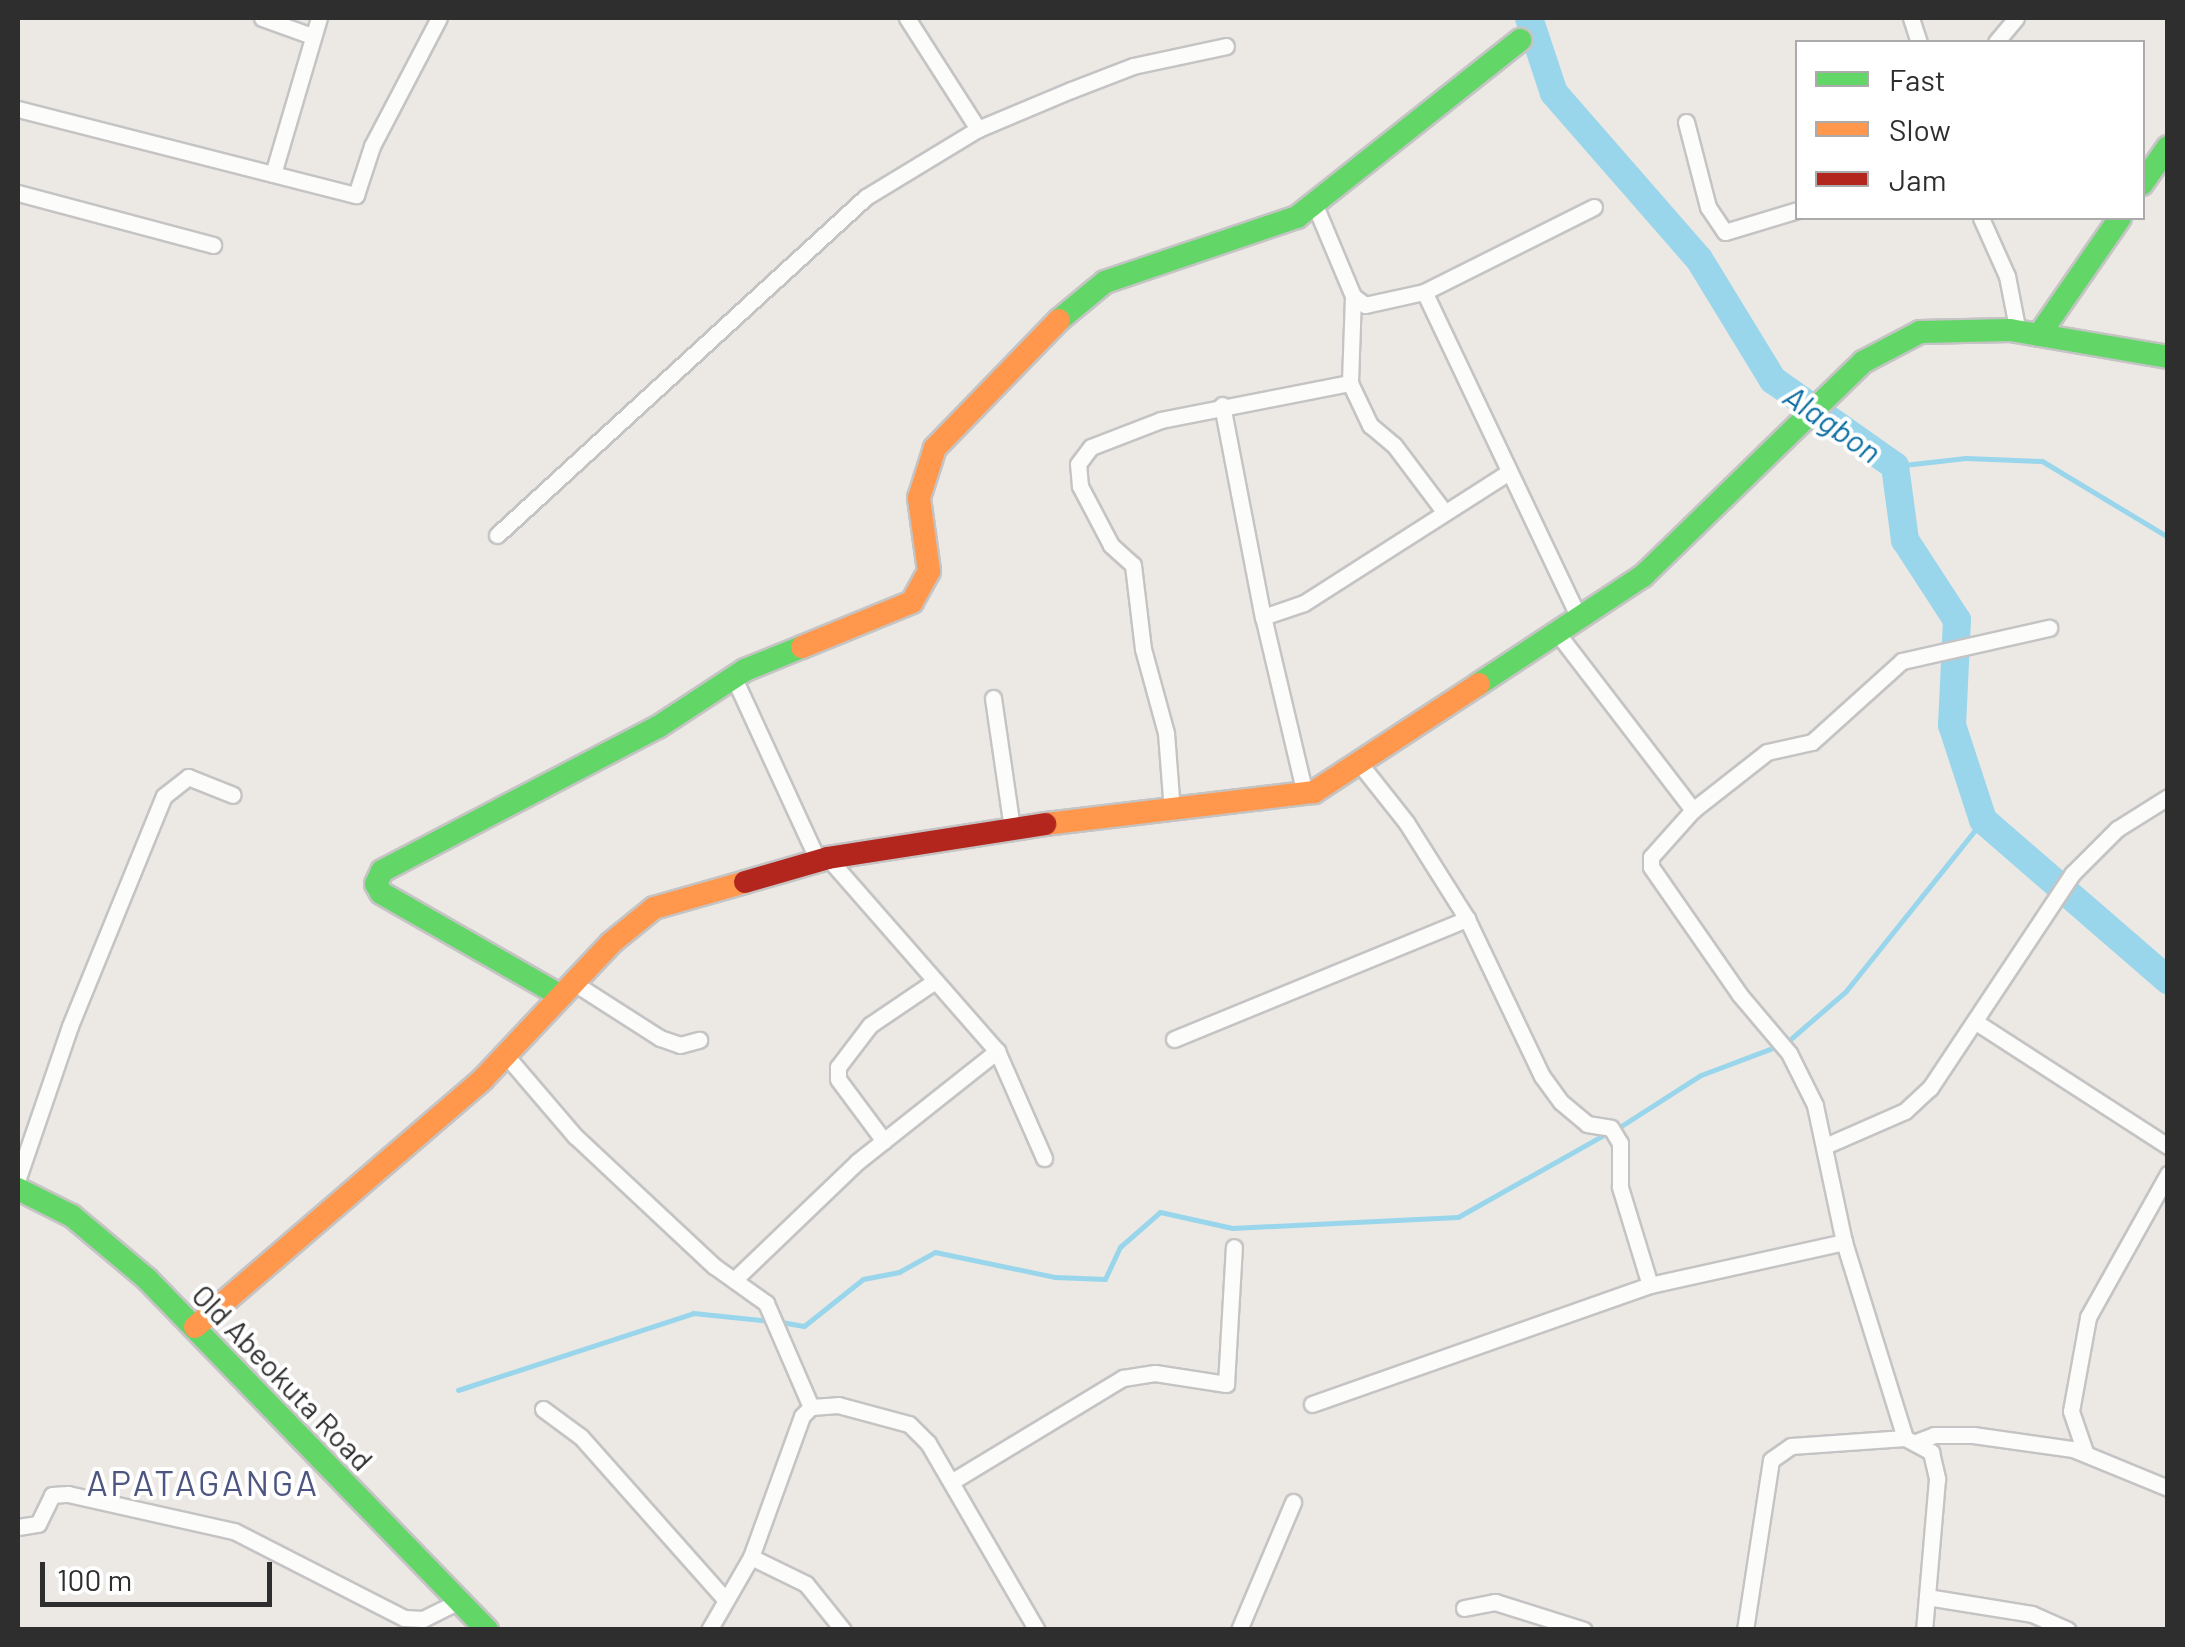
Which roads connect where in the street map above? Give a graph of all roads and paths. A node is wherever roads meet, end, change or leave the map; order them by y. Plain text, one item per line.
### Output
1 (262, 18) edge
2 (319, 18) edge
3 (439, 18) edge
4 (907, 18) edge
5 (2016, 18) edge
6 (312, 36) junction
7 (1520, 40) dead end
8 (1998, 40) edge
9 (1226, 46) dead end
10 (18, 108) edge
11 (1686, 122) dead end
12 (978, 129) junction
13 (2168, 147) edge
14 (274, 174) junction
15 (2145, 180) edge
16 (18, 193) edge
17 (1314, 203) junction
18 (1594, 208) dead end
19 (1795, 211) edge
20 (1983, 220) edge
21 (2118, 220) edge
22 (213, 245) dead end
23 (1424, 292) junction
24 (1353, 296) junction
25 (2029, 333) junction
26 (2168, 357) edge
27 (1350, 383) junction
28 (1222, 405) junction
29 (1507, 474) junction
30 (1443, 510) junction
31 (497, 535) dead end
32 (1263, 617) junction
33 (1580, 620) junction
34 (2049, 628) dead end
35 (1558, 634) junction
36 (734, 678) junction
37 (993, 698) dead end
38 (1360, 764) junction
39 (1305, 794) junction
40 (233, 795) dead end
41 (2168, 797) edge
42 (1693, 810) junction
43 (1172, 811) junction
44 (1012, 829) junction
45 (823, 859) junction
46 (1467, 919) junction
47 (935, 982) junction
48 (567, 989) junction
49 (1976, 1022) junction
50 (1174, 1039) dead end
51 (699, 1040) dead end
52 (997, 1051) junction
53 (501, 1056) junction
54 (884, 1141) junction
55 (1826, 1146) junction
56 (2168, 1146) edge
57 (1044, 1158) dead end
58 (2168, 1174) edge
59 (18, 1178) edge
60 (18, 1189) edge
61 (1844, 1242) junction
62 (1234, 1247) dead end
63 (734, 1280) junction
64 (1650, 1285) junction
65 (191, 1323) junction
66 (1312, 1404) dead end
67 (811, 1407) junction
68 (543, 1409) dead end
69 (1911, 1440) junction
70 (2085, 1452) junction
71 (951, 1482) junction
72 (2168, 1488) edge
73 (1293, 1502) dead end
74 (18, 1527) edge
75 (750, 1557) junction
76 (1927, 1596) junction
77 (725, 1600) junction
78 (459, 1601) junction
79 (1464, 1608) dead end
80 (487, 1630) edge
81 (709, 1630) edge
82 (844, 1630) edge
83 (1036, 1630) edge
84 (1239, 1630) edge
85 (1584, 1630) edge
86 (1745, 1630) edge
87 (1924, 1630) edge
88 (2068, 1630) edge

1 - 6 street
2 - 6 street
3 - 14 street
4 - 12 street
5 - 8 street
6 - 14 street
7 - 17 main road
9 - 12 street
10 - 14 street
11 - 19 street
12 - 31 street
13 - 15 main road
16 - 22 street
17 - 24 street
17 - 36 main road
18 - 23 street
20 - 25 street
21 - 25 main road
23 - 24 street
23 - 29 street
24 - 27 street
25 - 26 main road
25 - 33 main road
27 - 28 street
27 - 30 street
28 - 32 street
28 - 43 street
29 - 30 street
29 - 33 street
30 - 32 street
32 - 39 street
33 - 35 main road
34 - 42 street
35 - 38 main road
35 - 42 street
36 - 45 street
36 - 48 main road
37 - 44 street
38 - 39 main road
38 - 46 street
39 - 43 main road
40 - 59 street
41 - 49 street
42 - 55 street
43 - 44 main road
44 - 45 main road
45 - 47 street
45 - 48 main road
46 - 50 street
46 - 64 street
47 - 52 street
47 - 54 street
48 - 51 street
48 - 53 main road
49 - 55 street
49 - 56 street
52 - 54 street
52 - 57 street
53 - 63 street
53 - 65 main road
54 - 63 street
55 - 61 street
58 - 70 street
60 - 65 main road, Old Abeokuta Road
61 - 64 street
61 - 69 street
62 - 71 street
63 - 67 street
64 - 66 street
65 - 78 main road, Old Abeokuta Road
67 - 71 street
67 - 75 street
68 - 77 street
69 - 70 street
69 - 76 street
69 - 86 street
70 - 72 street
71 - 83 street
73 - 84 street
74 - 78 street
75 - 77 street
75 - 82 street
76 - 87 street
76 - 88 street
77 - 81 street
78 - 80 main road, Old Abeokuta Road
79 - 85 street

